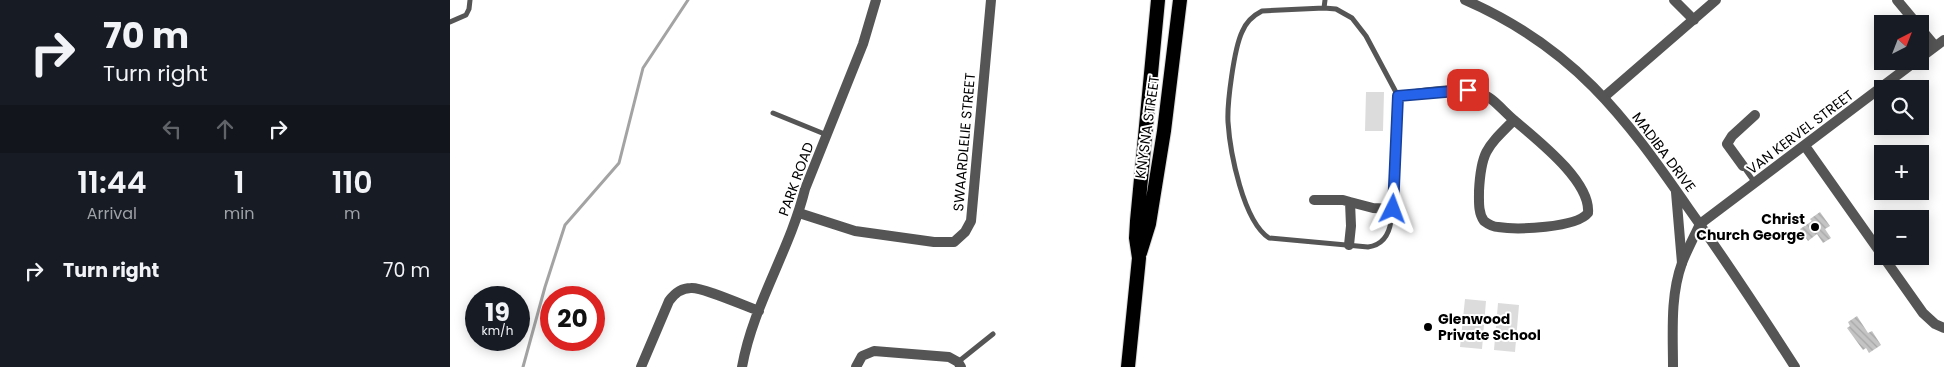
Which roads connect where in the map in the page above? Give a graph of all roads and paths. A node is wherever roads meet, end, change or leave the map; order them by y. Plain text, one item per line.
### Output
1 (470, 0) edge
2 (876, 0) edge
3 (991, 0) edge
4 (1158, 0) edge
5 (1180, 0) edge
6 (1325, 0) edge
7 (1465, 0) edge
8 (1674, 0) edge
9 (1716, 0) edge
10 (1897, 0) edge
11 (1324, 8) junction
12 (1909, 15) edge
13 (1694, 20) junction
14 (450, 22) edge
15 (1929, 39) edge
16 (1944, 40) edge
17 (1935, 46) junction
18 (1929, 51) edge
19 (1904, 70) edge
20 (1398, 96) junction
21 (1604, 97) junction
22 (773, 113) dead end
23 (1756, 115) dead end
24 (1514, 120) junction
25 (827, 135) junction
26 (1805, 146) junction
27 (1743, 166) joint
28 (1755, 183) junction
29 (1676, 190) junction
30 (1314, 200) dead end
31 (1350, 202) junction
32 (1393, 209) junction
33 (799, 213) junction
34 (1700, 224) junction
35 (1349, 246) junction
36 (1139, 258) junction
37 (1682, 263) junction
38 (759, 310) junction
39 (1944, 328) edge
40 (993, 334) dead end
41 (960, 364) edge
42 (641, 367) edge
43 (742, 367) edge
44 (856, 367) edge
45 (1128, 367) edge
46 (1673, 367) edge
47 (1795, 367) edge

1 - 14 lane
2 - 25 street, PARK ROAD
3 - 33 street, SWAARDLELIE STREET
4 - 36 highway, KNYSNA STREET
5 - 36 highway, KNYSNA STREET
6 - 11 lane
7 - 21 street, MADIBA DRIVE
8 - 13 street
9 - 13 street
10 - 12 street
11 - 20 lane
11 - 35 lane
13 - 21 street
15 - 17 street
16 - 17 street
17 - 18 street
19 - 26 street, VAN KERVEL STREET
20 - 24 street
20 - 32 lane
21 - 29 street, MADIBA DRIVE
22 - 25 lane
23 - 27 street
24 - 24 street
25 - 33 street, PARK ROAD
26 - 28 street, VAN KERVEL STREET
26 - 39 street
27 - 28 lane
28 - 34 street, VAN KERVEL STREET
29 - 34 street, MADIBA DRIVE
29 - 37 street
30 - 31 street
31 - 32 street
31 - 35 street
32 - 35 lane
33 - 38 street, PARK ROAD
34 - 37 street
34 - 47 street, MADIBA DRIVE
36 - 45 highway, KNYSNA STREET
37 - 46 street
38 - 42 street
38 - 43 street, PARK ROAD
40 - 41 lane
41 - 44 street

